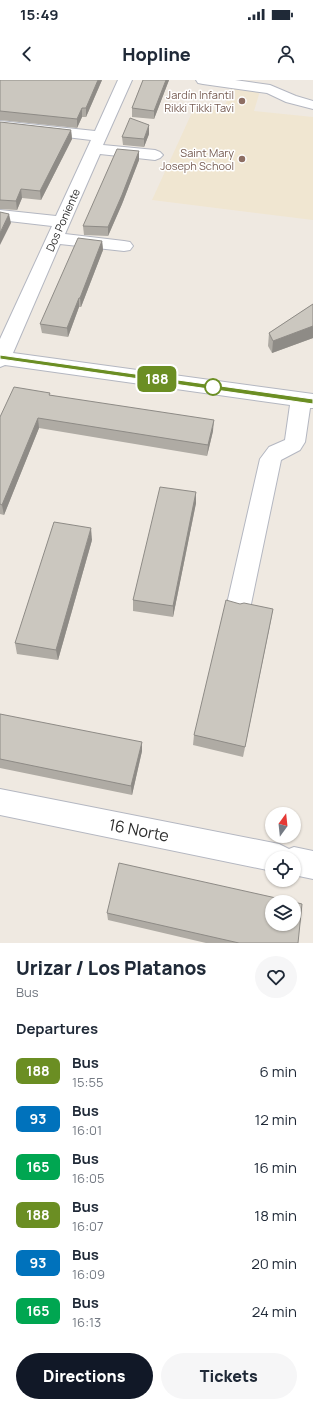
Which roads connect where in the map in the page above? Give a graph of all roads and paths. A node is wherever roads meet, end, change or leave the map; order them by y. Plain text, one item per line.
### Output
1 (125, 80) edge
2 (203, 80) edge
3 (313, 105) edge
4 (0, 125) edge
5 (97, 142) junction
6 (155, 155) dead end
7 (0, 214) edge
8 (61, 222) junction
9 (54, 238) junction
10 (124, 246) dead end
11 (0, 358) edge
12 (307, 401) edge
13 (239, 604) edge
14 (0, 802) edge
15 (265, 855) edge
16 (301, 862) edge
17 (313, 865) edge

1 - 5 street, Dos Poniente
2 - 3 street
4 - 5 street
5 - 6 street
5 - 8 street, Dos Poniente
7 - 8 street
8 - 9 street, Dos Poniente
9 - 10 street
9 - 11 street, Dos Poniente
11 - 12 street
12 - 13 street
14 - 15 street, 16 Norte
16 - 17 street

